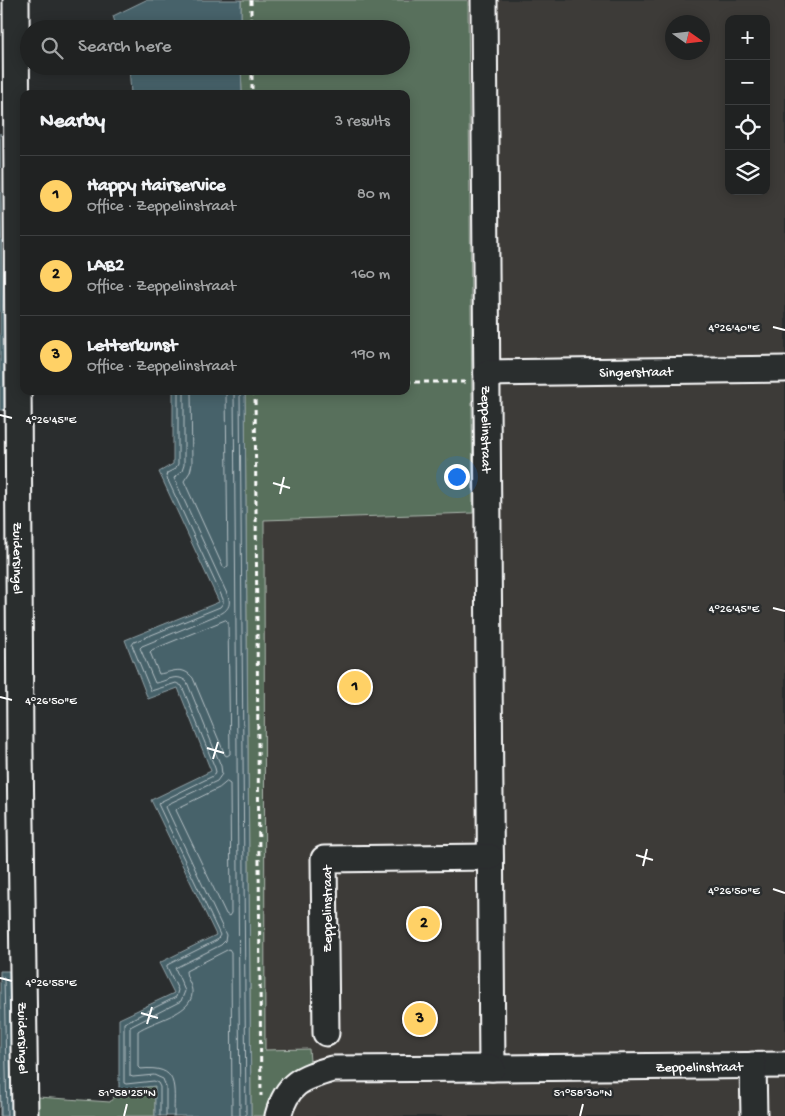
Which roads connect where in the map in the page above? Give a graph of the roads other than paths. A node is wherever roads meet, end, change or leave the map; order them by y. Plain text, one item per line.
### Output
1 (16, 0) edge
2 (484, 0) edge
3 (8, 66) edge
4 (785, 369) edge
5 (487, 373) junction
6 (8, 418) edge
7 (490, 857) junction
8 (326, 1033) dead end
9 (753, 1065) junction
10 (785, 1065) edge
11 (492, 1068) junction
12 (26, 1116) edge
13 (278, 1116) edge
14 (754, 1116) edge

1 - 3 street, Zuidersingel
2 - 5 street, Zeppelinstraat
3 - 6 street, Zuidersingel
4 - 5 street, Singerstraat
5 - 7 street, Zeppelinstraat
6 - 12 street, Zuidersingel
7 - 8 street, Zeppelinstraat
7 - 11 street, Zeppelinstraat
9 - 10 street, Zeppelinstraat
9 - 11 street, Zeppelinstraat
9 - 14 street
11 - 13 street, Zeppelinstraat

